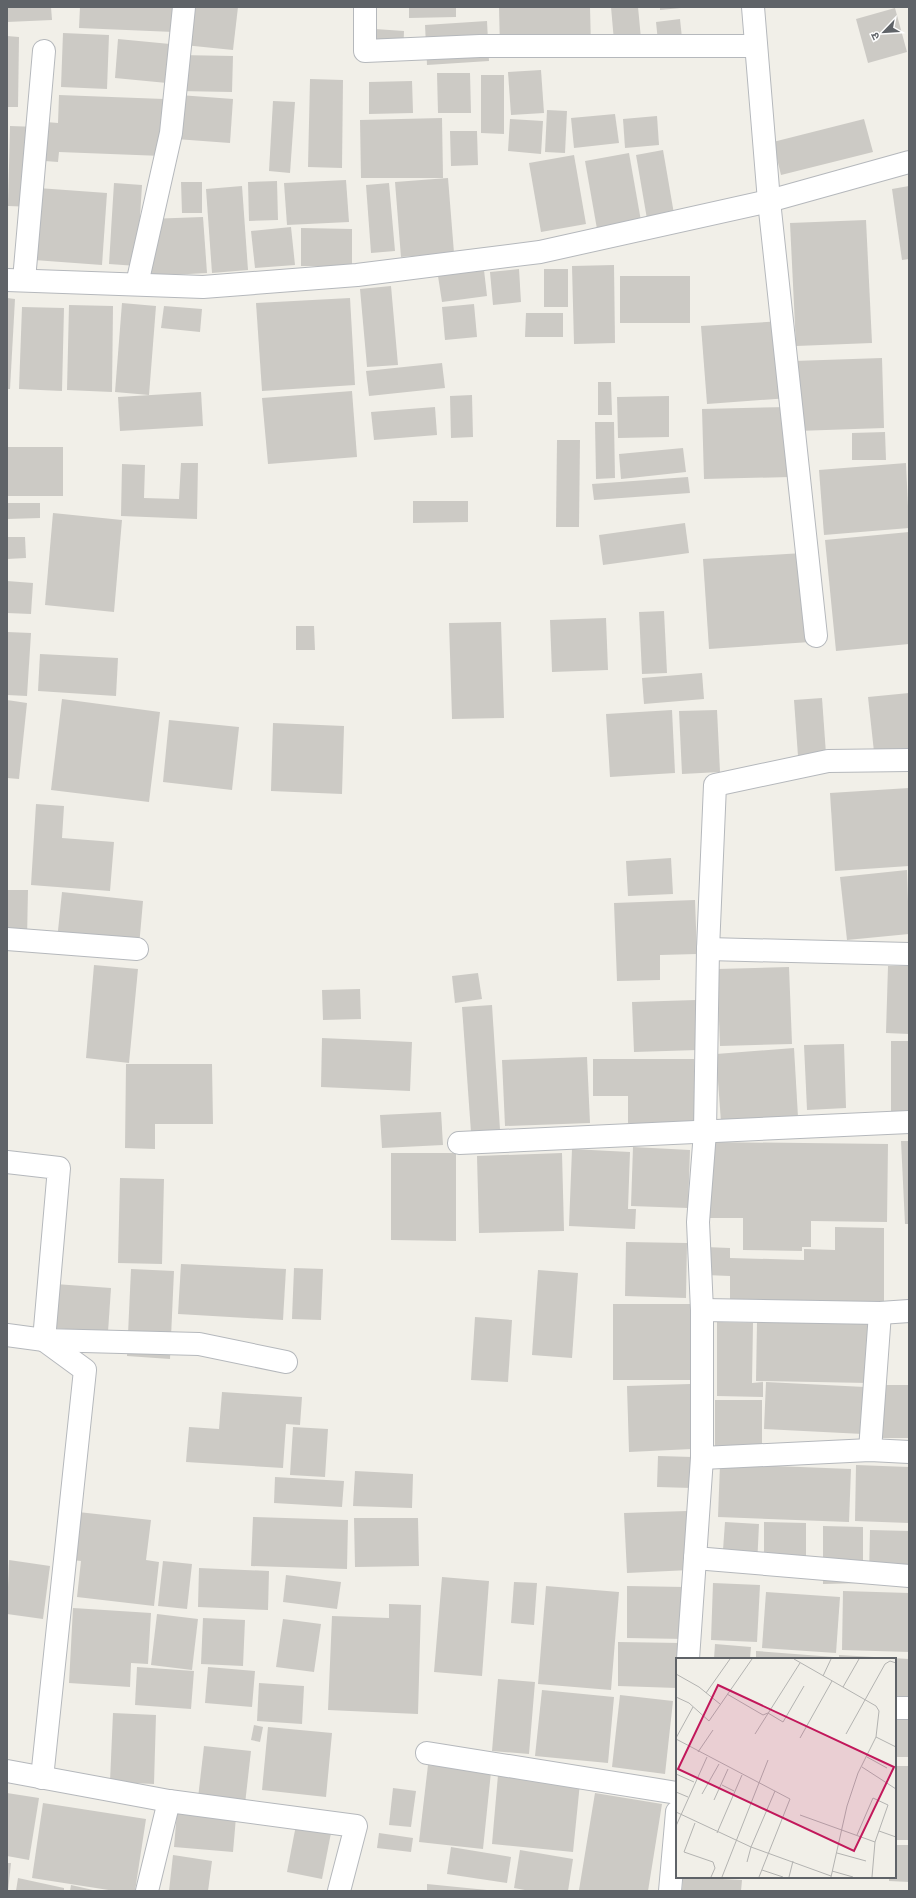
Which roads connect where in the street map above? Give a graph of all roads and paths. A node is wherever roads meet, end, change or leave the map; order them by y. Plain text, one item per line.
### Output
1 (184, 7) edge
2 (366, 7) edge
3 (753, 7) edge
4 (756, 46) junction
5 (44, 51) dead end
6 (909, 162) edge
7 (769, 201) junction
8 (15, 280) edge
9 (137, 284) junction
10 (816, 636) dead end
11 (909, 760) edge
12 (7, 939) edge
13 (137, 949) dead end
14 (708, 949) junction
15 (909, 954) edge
16 (909, 1122) edge
17 (705, 1132) junction
18 (459, 1143) dead end
19 (7, 1162) edge
20 (702, 1310) junction
21 (909, 1311) edge
22 (880, 1313) junction
23 (7, 1335) edge
24 (44, 1340) junction
25 (286, 1362) dead end
26 (870, 1450) junction
27 (909, 1452) edge
28 (702, 1458) junction
29 (695, 1558) junction
30 (909, 1576) edge
31 (688, 1658) edge
32 (896, 1708) edge
33 (909, 1708) edge
34 (427, 1753) dead end
35 (7, 1771) edge
36 (42, 1778) junction
37 (676, 1793) edge
38 (169, 1800) junction
39 (676, 1823) edge
40 (147, 1891) edge
41 (339, 1891) edge
42 (670, 1891) edge

1 - 9 street
2 - 4 street
3 - 4 street
4 - 7 street
5 - 8 street
6 - 7 street
7 - 9 street
7 - 10 street
8 - 9 street
11 - 14 street
12 - 13 street
14 - 15 street
14 - 17 street
16 - 17 street
17 - 18 street
17 - 20 street
19 - 24 street
20 - 22 street
20 - 28 street
21 - 22 street
22 - 26 street
23 - 24 street
24 - 25 street
24 - 36 street
26 - 27 street
26 - 28 street
28 - 29 street
29 - 30 street
29 - 31 street
32 - 33 street
34 - 37 street
35 - 36 street
36 - 38 street
38 - 40 street
38 - 41 street
39 - 42 street

